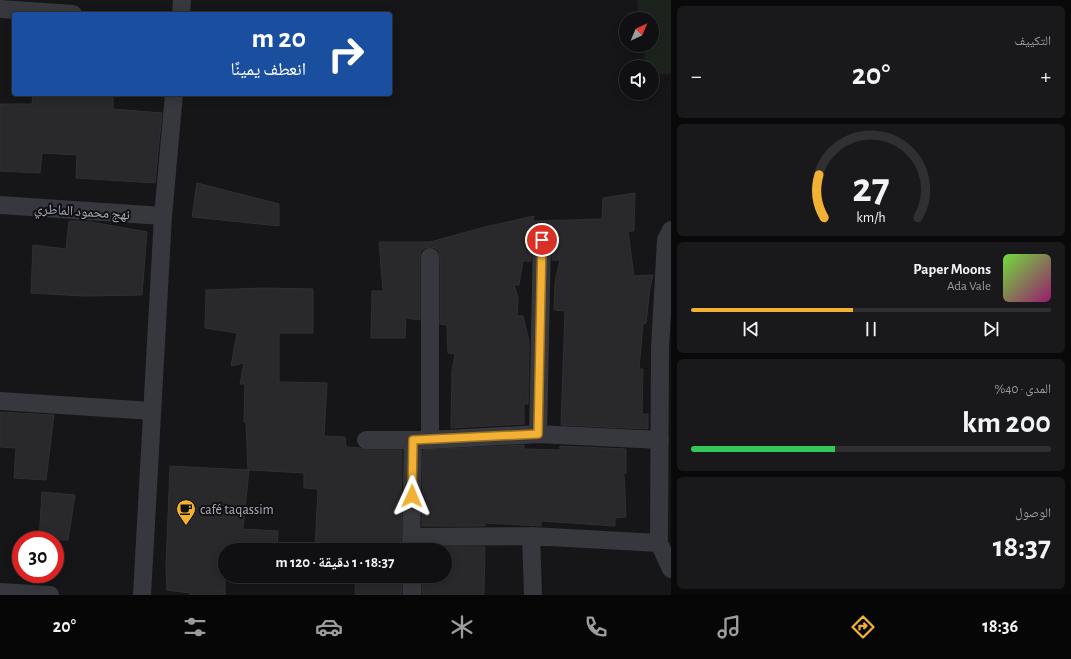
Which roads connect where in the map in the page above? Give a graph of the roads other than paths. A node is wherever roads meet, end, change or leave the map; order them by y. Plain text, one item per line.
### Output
1 (182, 0) edge
2 (0, 9) edge
3 (44, 12) edge
4 (181, 12) edge
5 (174, 96) edge
6 (0, 205) edge
7 (163, 216) junction
8 (671, 230) edge
9 (542, 240) dead end
10 (430, 257) dead end
11 (665, 348) edge
12 (0, 401) edge
13 (152, 411) junction
14 (538, 434) junction
15 (366, 440) dead end
16 (422, 440) junction
17 (660, 440) junction
18 (531, 536) junction
19 (411, 543) edge
20 (426, 543) edge
21 (658, 543) junction
22 (671, 570) edge
23 (412, 583) edge
24 (0, 592) edge
25 (50, 595) edge
26 (142, 595) edge
27 (412, 595) edge
28 (533, 595) edge

1 - 4 street
2 - 3 street
5 - 7 street
6 - 7 street, نهج محمود الماطري
7 - 13 street
8 - 11 street
9 - 14 street
10 - 16 street
11 - 17 street
12 - 13 street
13 - 26 street
14 - 16 street
14 - 17 street
15 - 16 street
16 - 19 street
17 - 21 street
18 - 20 street
18 - 21 street
18 - 28 street
21 - 22 street
23 - 27 street
24 - 25 street

